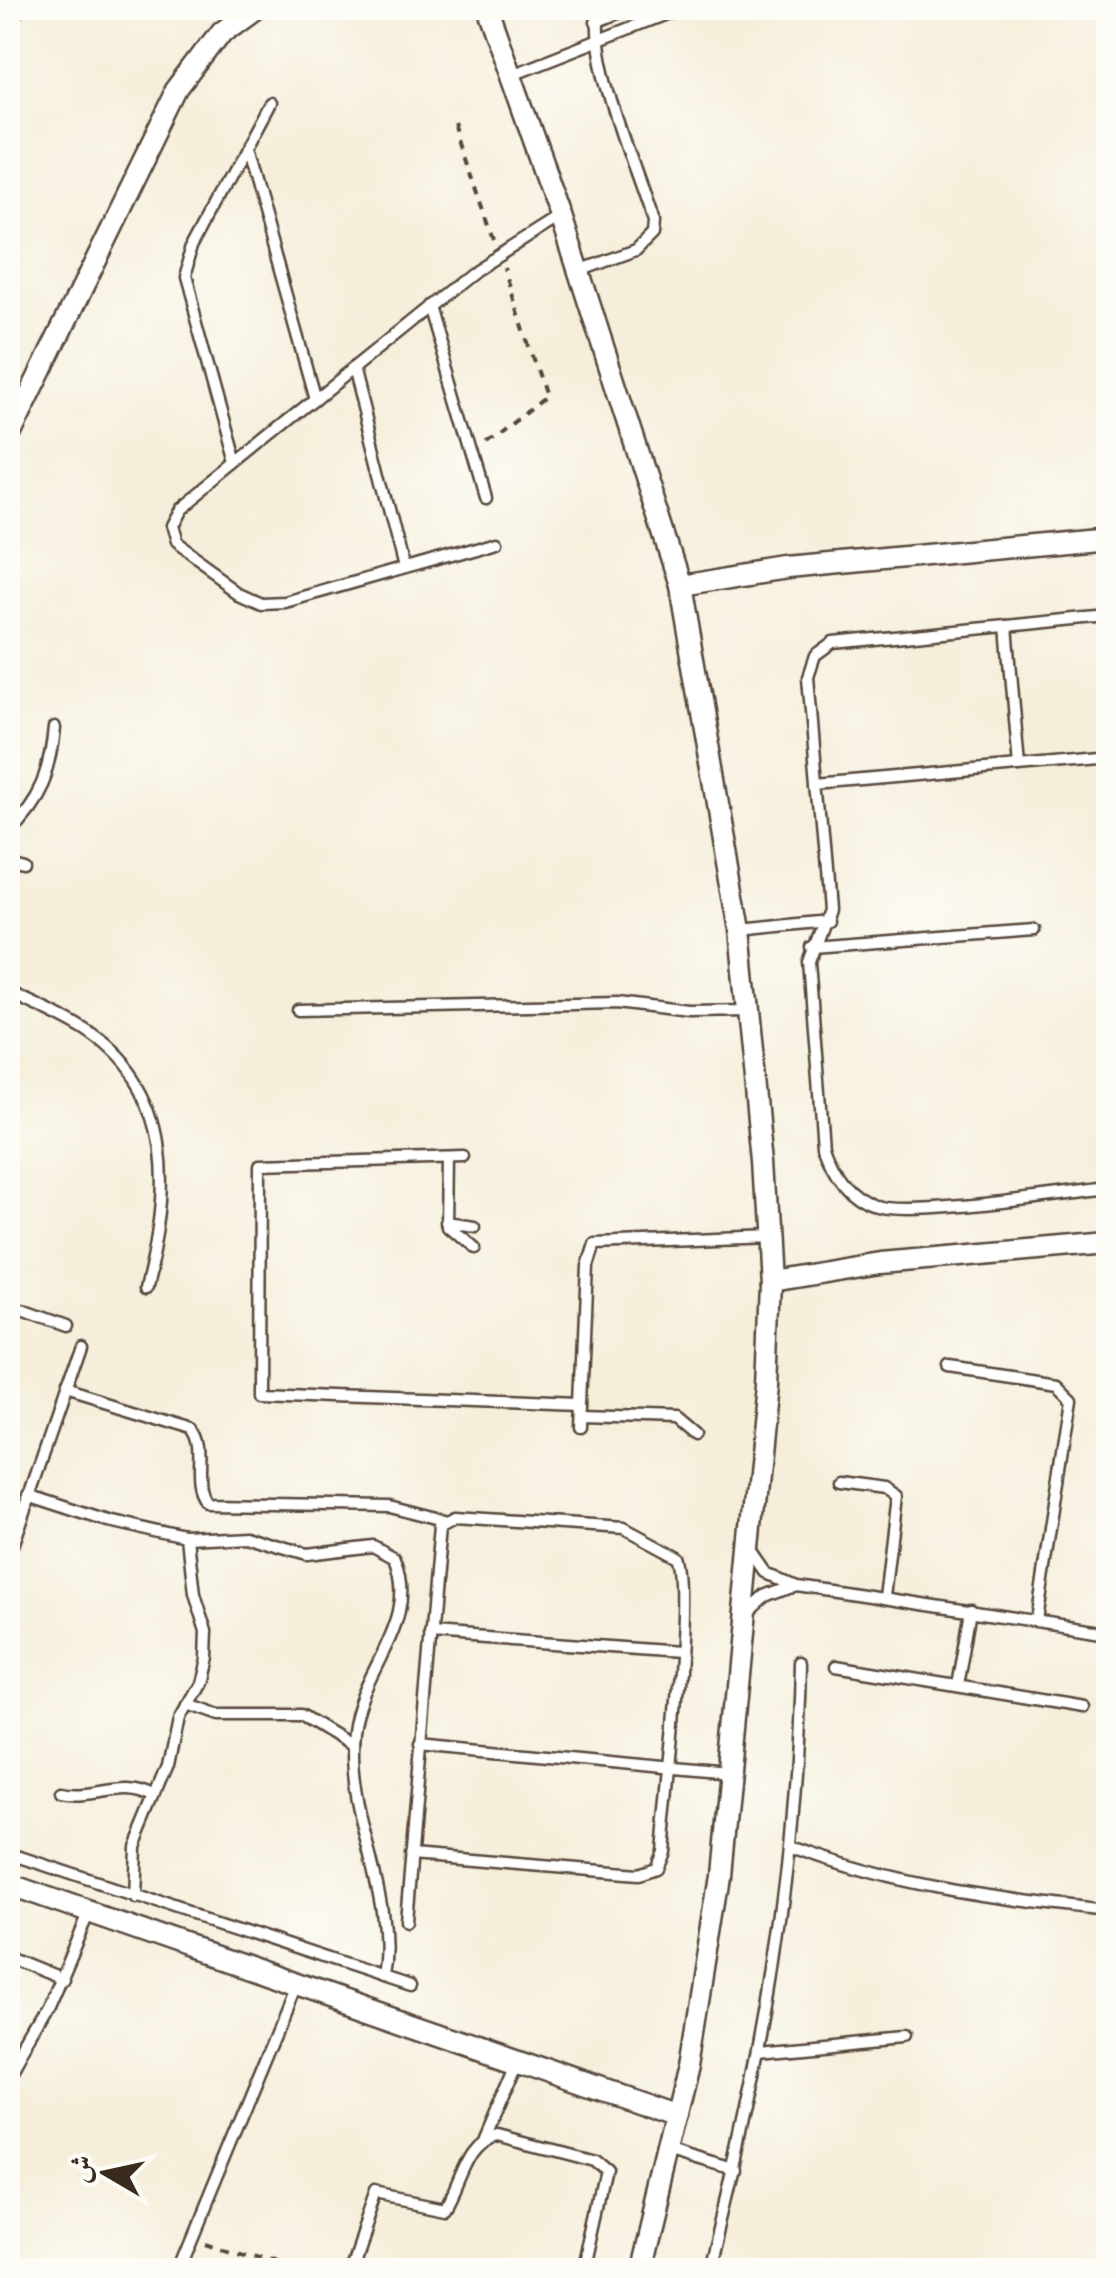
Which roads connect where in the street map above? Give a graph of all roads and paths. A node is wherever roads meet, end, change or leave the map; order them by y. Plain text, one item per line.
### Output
1 (256, 8) edge
2 (487, 8) edge
3 (600, 8) edge
4 (630, 8) edge
5 (681, 8) edge
6 (596, 22) junction
7 (597, 42) junction
8 (512, 74) junction
9 (269, 103) dead end
10 (455, 127) dead end
11 (245, 148) junction
12 (560, 216) junction
13 (499, 252) junction
14 (579, 271) junction
15 (430, 306) junction
16 (353, 368) junction
17 (315, 399) junction
18 (8, 439) edge
19 (473, 454) junction
20 (236, 462) junction
21 (486, 498) dead end
22 (1108, 538) edge
23 (497, 542) dead end
24 (404, 568) junction
25 (680, 585) junction
26 (1108, 616) edge
27 (1007, 626) junction
28 (54, 728) dead end
29 (1108, 758) edge
30 (1019, 766) junction
31 (817, 784) junction
32 (8, 830) edge
33 (8, 858) edge
34 (23, 862) dead end
35 (826, 921) junction
36 (740, 930) junction
37 (1034, 930) dead end
38 (812, 948) junction
39 (8, 992) edge
40 (298, 1010) dead end
41 (750, 1011) junction
42 (465, 1158) dead end
43 (449, 1159) junction
44 (1108, 1190) edge
45 (447, 1222) junction
46 (475, 1226) dead end
47 (768, 1237) junction
48 (1108, 1243) edge
49 (474, 1248) dead end
50 (770, 1281) junction
51 (146, 1288) dead end
52 (8, 1305) edge
53 (66, 1326) dead end
54 (81, 1346) dead end
55 (950, 1367) dead end
56 (65, 1392) junction
57 (582, 1416) junction
58 (693, 1434) dead end
59 (840, 1482) dead end
60 (28, 1494) junction
61 (444, 1520) junction
62 (187, 1539) junction
63 (752, 1549) junction
64 (8, 1557) edge
65 (796, 1585) junction
66 (884, 1596) junction
67 (971, 1610) junction
68 (744, 1617) junction
69 (1037, 1620) junction
70 (1108, 1632) edge
71 (430, 1634) junction
72 (678, 1652) junction
73 (800, 1663) dead end
74 (836, 1666) dead end
75 (958, 1686) junction
76 (184, 1704) junction
77 (1082, 1707) dead end
78 (420, 1744) junction
79 (352, 1746) junction
80 (670, 1766) junction
81 (730, 1773) junction
82 (61, 1792) dead end
83 (156, 1796) junction
84 (793, 1846) junction
85 (8, 1853) edge
86 (411, 1855) junction
87 (8, 1884) edge
88 (133, 1896) junction
89 (89, 1912) junction
90 (1108, 1912) edge
91 (406, 1922) dead end
92 (8, 1957) edge
93 (382, 1977) junction
94 (62, 1979) junction
95 (297, 1984) junction
96 (410, 1986) dead end
97 (908, 2037) dead end
98 (761, 2052) junction
99 (518, 2060) junction
100 (8, 2078) edge
101 (678, 2116) junction
102 (483, 2139) junction
103 (669, 2151) junction
104 (736, 2171) junction
105 (192, 2235) junction
106 (274, 2262) dead end
107 (178, 2270) edge
108 (349, 2270) edge
109 (584, 2270) edge
110 (640, 2270) edge
111 (710, 2270) edge

1 - 18 street
2 - 8 street
3 - 6 lane
4 - 6 lane
5 - 7 lane
6 - 7 lane
7 - 8 lane
7 - 14 lane
8 - 12 street
9 - 11 lane
10 - 13 path
11 - 17 lane
11 - 20 lane
12 - 13 lane
12 - 14 street
13 - 15 lane
13 - 19 path
14 - 25 street
15 - 16 lane
15 - 19 lane
16 - 17 lane
16 - 24 lane
17 - 20 lane
19 - 21 lane
20 - 24 lane
22 - 25 street
23 - 24 lane
25 - 36 street
26 - 27 lane
27 - 30 lane
27 - 31 lane
28 - 32 lane
29 - 30 lane
30 - 31 lane
31 - 35 lane
33 - 34 lane
35 - 36 lane
35 - 38 lane
36 - 41 street
37 - 38 lane
38 - 44 lane
39 - 51 lane
40 - 41 lane
41 - 47 street
42 - 43 lane
43 - 45 lane
43 - 57 lane
45 - 46 lane
45 - 49 lane
47 - 50 street
47 - 57 lane
48 - 50 street
50 - 63 street
52 - 53 lane
54 - 56 lane
55 - 69 lane
56 - 60 lane
56 - 61 lane
57 - 58 lane
59 - 66 lane
60 - 62 lane
60 - 64 lane
61 - 71 lane
61 - 72 lane
62 - 76 lane
62 - 79 lane
63 - 65 lane
63 - 68 street
65 - 66 lane
65 - 68 lane
66 - 67 lane
67 - 69 lane
67 - 75 lane
68 - 81 street
69 - 70 lane
71 - 72 lane
71 - 78 lane
72 - 80 lane
73 - 84 lane
74 - 75 lane
75 - 77 lane
76 - 79 lane
76 - 83 lane
78 - 80 lane
78 - 86 lane
79 - 93 lane
80 - 81 lane
80 - 86 lane
81 - 101 street
82 - 83 lane
83 - 88 lane
84 - 90 lane
84 - 98 lane
85 - 88 lane
86 - 91 lane
87 - 89 street
88 - 93 lane
89 - 94 lane
89 - 95 street
92 - 94 lane
93 - 96 lane
94 - 100 lane
95 - 99 street
95 - 105 lane
97 - 98 lane
98 - 104 lane
99 - 101 street
99 - 102 lane
101 - 103 street
102 - 108 lane
102 - 109 lane
103 - 104 lane
103 - 110 street
104 - 111 lane
105 - 106 path
105 - 107 lane

